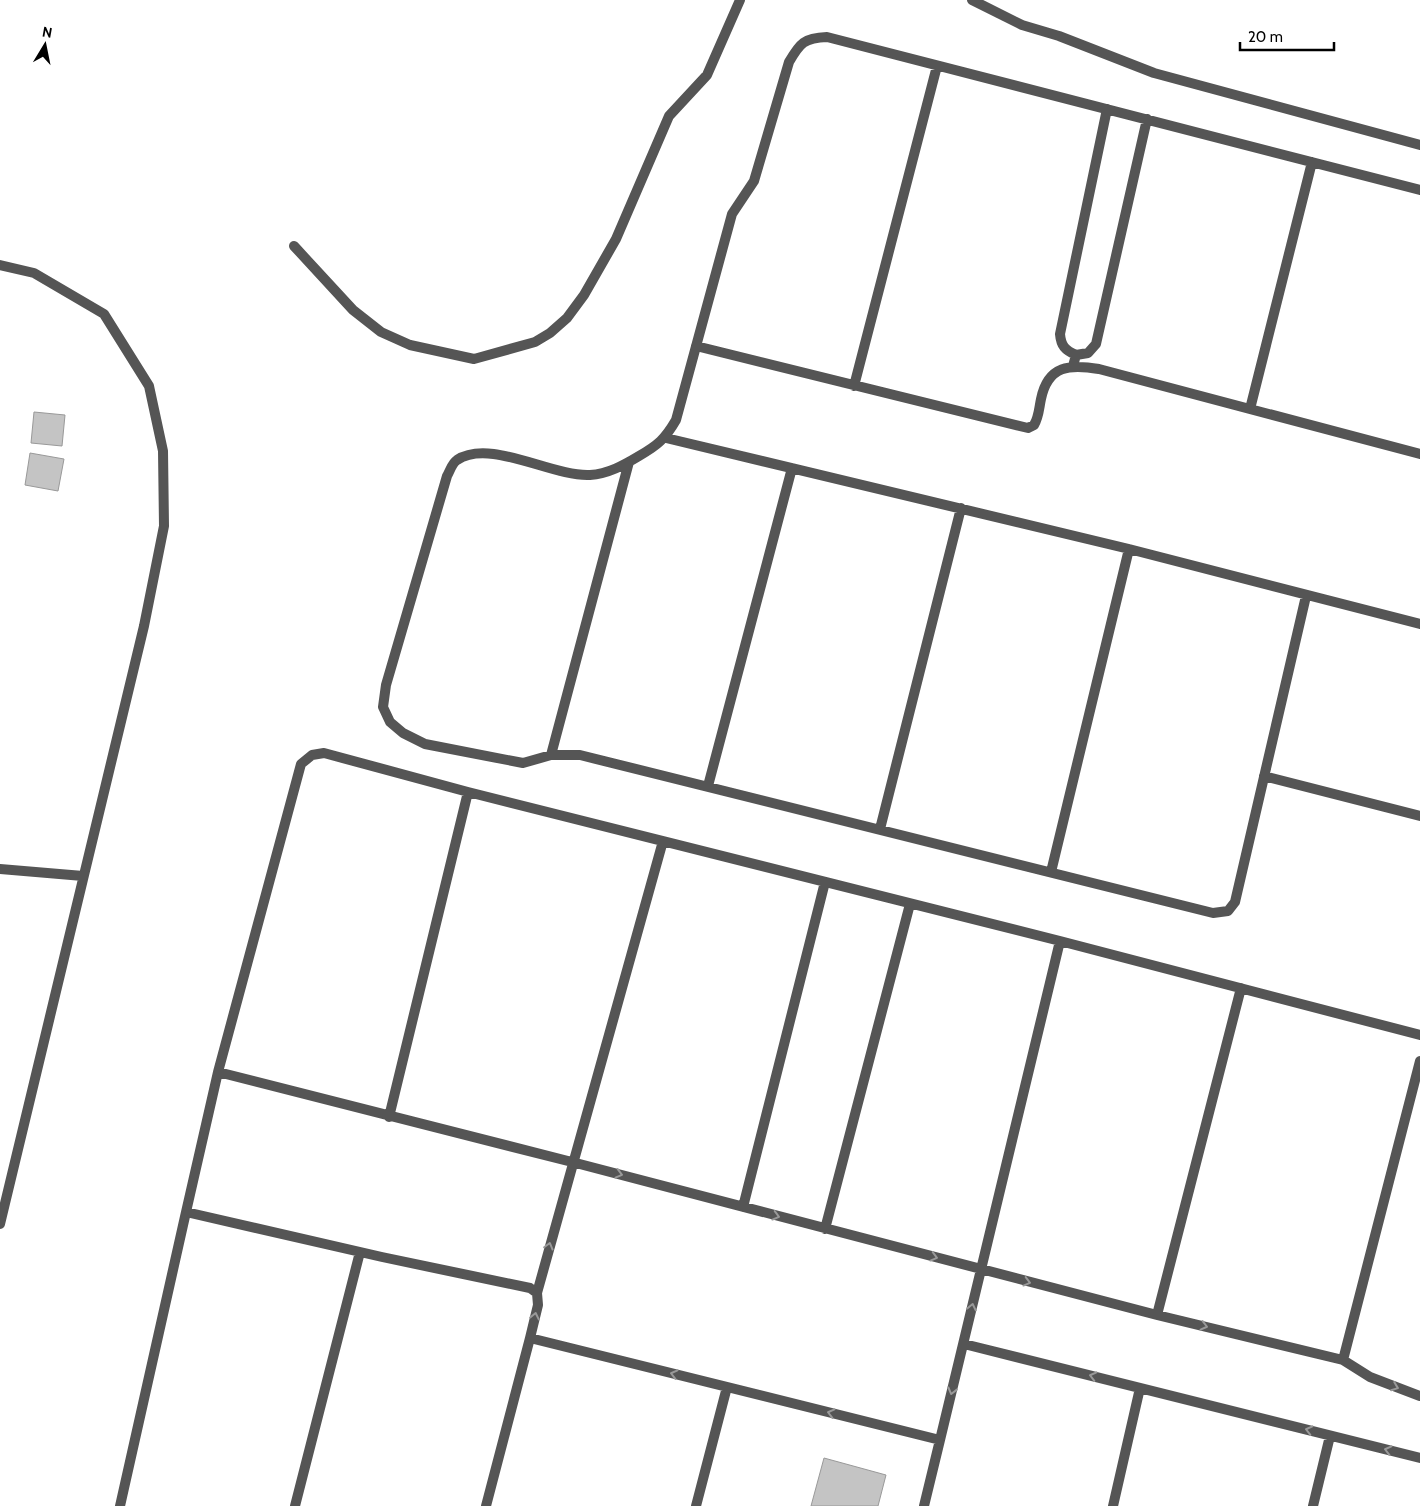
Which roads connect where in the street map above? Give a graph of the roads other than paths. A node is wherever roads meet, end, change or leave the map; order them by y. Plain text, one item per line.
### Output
1 (740, 0) edge
2 (972, 0) edge
3 (937, 66) junction
4 (1107, 109) junction
5 (1147, 119) junction
6 (1420, 144) edge
7 (1312, 162) junction
8 (1420, 190) edge
9 (294, 246) dead end
10 (0, 265) edge
11 (696, 346) junction
12 (1076, 355) junction
13 (1073, 366) junction
14 (854, 386) junction
15 (1250, 409) junction
16 (666, 438) junction
17 (1419, 451) edge
18 (629, 462) junction
19 (792, 468) junction
20 (961, 508) junction
21 (1129, 549) junction
22 (1306, 596) junction
23 (1420, 624) edge
24 (551, 755) junction
25 (1264, 776) junction
26 (708, 786) junction
27 (468, 792) junction
28 (1420, 816) edge
29 (880, 829) junction
30 (663, 841) junction
31 (0, 869) edge
32 (1051, 872) junction
33 (83, 876) junction
34 (825, 882) junction
35 (910, 904) junction
36 (1060, 941) junction
37 (1241, 988) junction
38 (1420, 1035) edge
39 (1420, 1061) edge
40 (218, 1072) junction
41 (389, 1117) junction
42 (572, 1162) junction
43 (743, 1207) junction
44 (186, 1212) junction
45 (0, 1224) edge
46 (825, 1228) junction
47 (360, 1252) junction
48 (980, 1269) junction
49 (537, 1293) junction
50 (1157, 1315) junction
51 (530, 1338) junction
52 (964, 1344) junction
53 (1343, 1360) junction
54 (727, 1387) junction
55 (1140, 1388) junction
56 (1420, 1396) edge
57 (1330, 1436) junction
58 (940, 1440) junction
59 (1420, 1458) edge
60 (120, 1506) edge
61 (295, 1506) edge
62 (486, 1506) edge
63 (696, 1506) edge
64 (924, 1506) edge
65 (1113, 1506) edge
66 (1313, 1506) edge

1 - 9 street
2 - 6 street
3 - 4 street
3 - 11 street
3 - 14 street
4 - 5 street
4 - 12 street
5 - 7 street
5 - 12 street
7 - 8 street
7 - 15 street
10 - 33 street
11 - 14 street
11 - 16 street
12 - 13 street
13 - 14 street
13 - 15 street
15 - 17 street
16 - 18 street
16 - 19 street
18 - 24 street
18 - 24 street
19 - 20 street
19 - 26 street
20 - 21 street
20 - 29 street
21 - 22 street
21 - 32 street
22 - 23 street
22 - 25 street
24 - 26 street
25 - 28 street
25 - 32 street
26 - 29 street
27 - 30 street
27 - 40 street
27 - 41 street
29 - 32 street
30 - 34 street
30 - 42 street
31 - 33 street
33 - 45 street
34 - 35 street
34 - 43 street
35 - 36 street
35 - 46 street
36 - 37 street
36 - 48 street
37 - 38 street
37 - 50 street
39 - 53 street
40 - 41 street
40 - 44 street
41 - 42 street
42 -> 43 street
49 -> 42 street
43 -> 46 street
44 - 47 street
44 - 60 street
46 -> 48 street
47 - 49 street
47 - 61 street
48 -> 50 street
52 -> 48 street
51 -> 49 street
50 -> 53 street
54 -> 51 street
51 - 62 street
55 -> 52 street
52 -> 58 street
53 -> 56 street
58 -> 54 street
54 - 63 street
57 -> 55 street
55 - 65 street
59 -> 57 street
57 - 66 street
58 - 64 street

